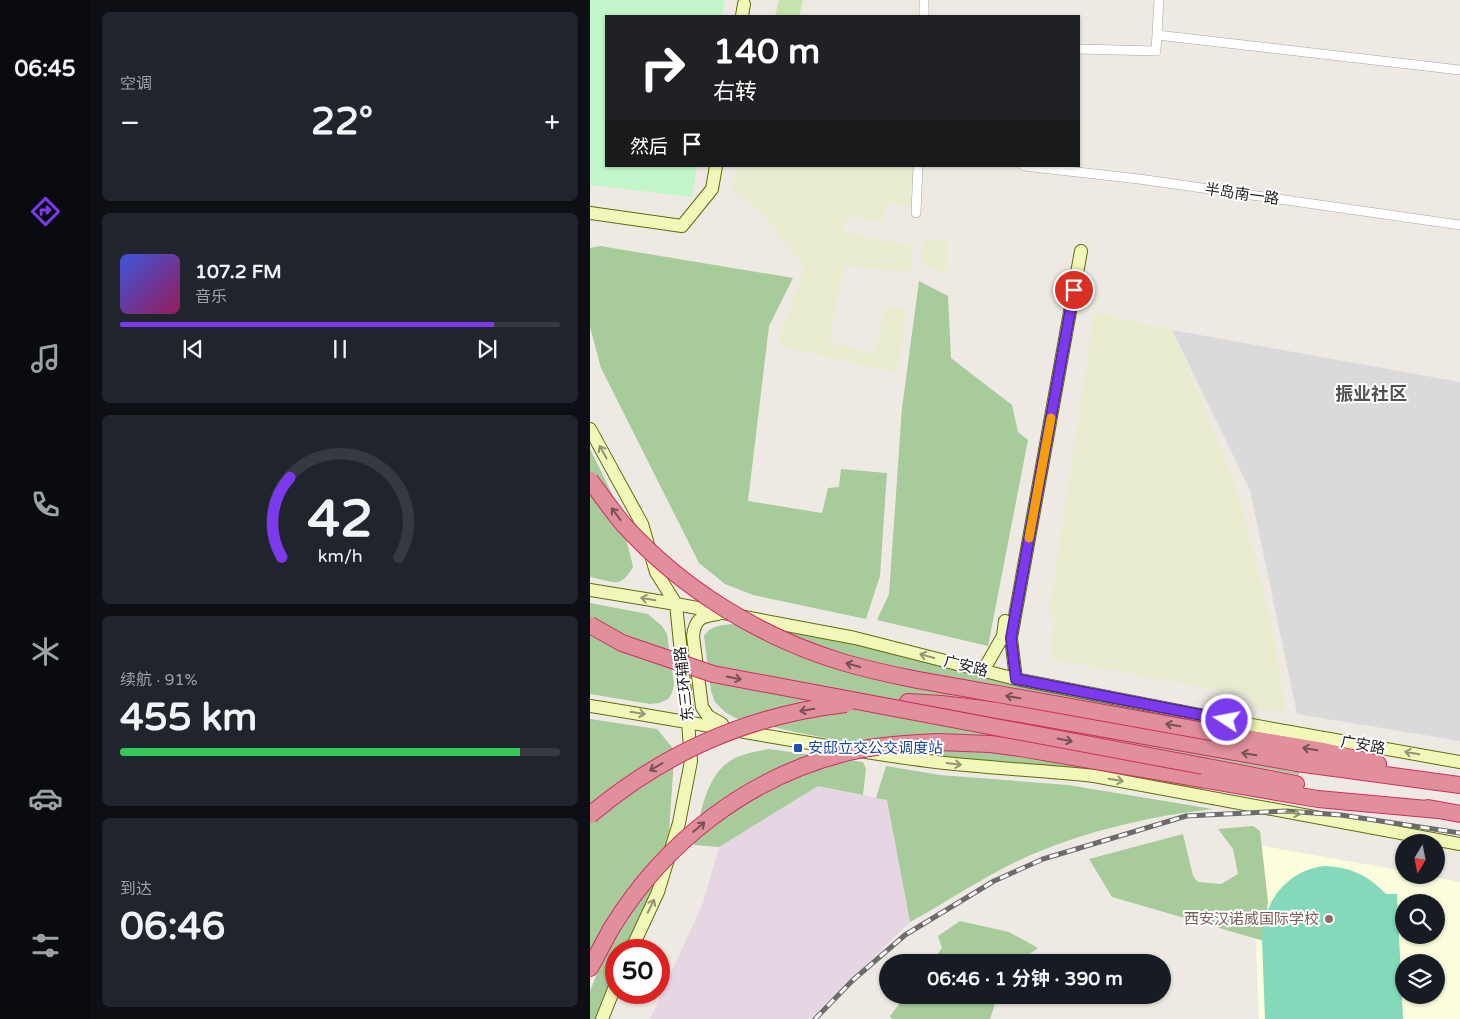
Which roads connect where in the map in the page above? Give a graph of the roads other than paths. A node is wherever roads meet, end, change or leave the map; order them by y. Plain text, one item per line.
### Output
1 (924, 0) edge
2 (1159, 0) edge
3 (924, 15) edge
4 (1157, 35) junction
5 (1080, 49) edge
6 (1460, 70) edge
7 (716, 167) edge
8 (918, 167) edge
9 (1033, 167) edge
10 (590, 212) edge
11 (916, 213) dead end
12 (1460, 225) edge
13 (590, 429) edge
14 (590, 480) edge
15 (590, 590) edge
16 (676, 604) junction
17 (725, 613) junction
18 (590, 625) edge
19 (983, 671) junction
20 (1016, 679) junction
21 (590, 706) edge
22 (688, 721) junction
23 (731, 728) junction
24 (1460, 762) edge
25 (1200, 772) junction
26 (1460, 784) edge
27 (1318, 799) junction
28 (1225, 800) junction
29 (1438, 810) junction
30 (1460, 814) edge
31 (590, 815) edge
32 (1460, 844) edge
33 (635, 939) edge
34 (590, 968) edge
35 (608, 1004) edge
36 (602, 1019) edge

1 - 3 street
2 - 4 street
4 - 5 street
4 - 6 street
7 - 10 main road
8 - 11 street
9 - 12 street, 半岛南一路
16 -> 13 main road, 东三环辅路
26 -> 14 highway, bridge
16 -> 15 main road, 广安路
16 - 17 main road, 广安路
16 - 22 main road, 东三环辅路
19 -> 17 main road, 广安路
17 - 23 main road
18 -> 25 highway, bridge
19 - 20 main road, 广安路
19 - 20 main road
24 -> 20 main road, 广安路
21 -> 22 main road
22 - 23 main road
33 -> 22 main road, 东三环辅路
23 -> 28 main road
25 - 27 highway
25 - 29 highway
34 -> 25 highway, bridge
26 -> 31 highway, bridge
27 - 28 main road
27 - 29 highway
28 -> 32 main road
29 - 30 highway
35 - 36 main road

